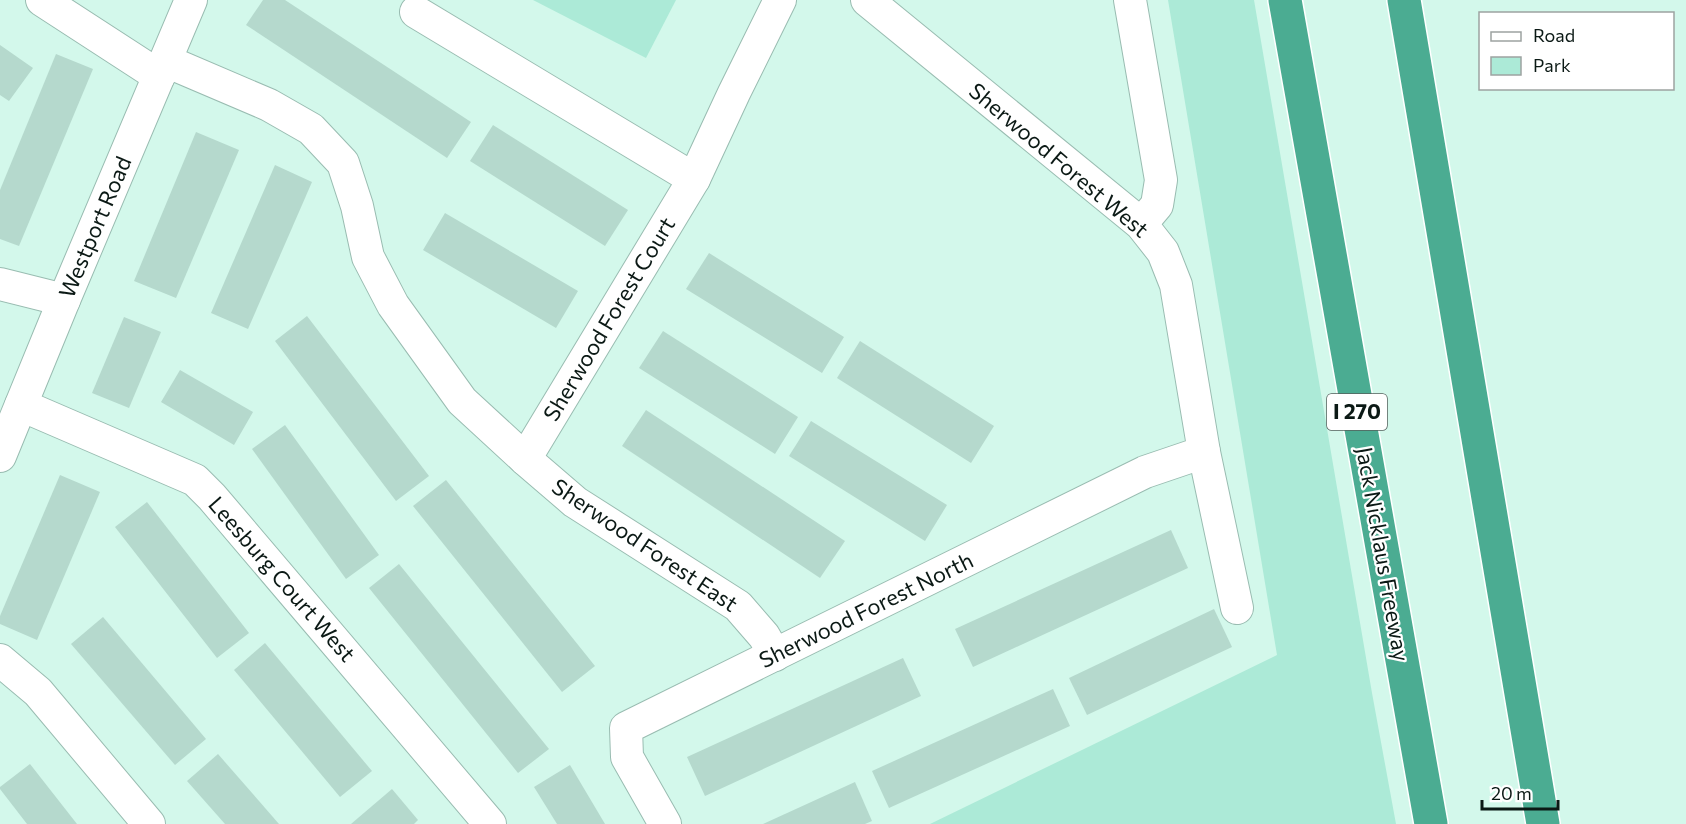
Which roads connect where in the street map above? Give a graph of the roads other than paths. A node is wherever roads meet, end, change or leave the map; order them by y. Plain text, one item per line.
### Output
1 (42, 0) edge
2 (191, 0) edge
3 (780, 0) edge
4 (867, 0) edge
5 (1130, 0) edge
6 (1285, 0) edge
7 (1404, 0) edge
8 (416, 12) dead end
9 (162, 68) junction
10 (694, 179) junction
11 (1141, 224) junction
12 (0, 284) edge
13 (64, 300) junction
14 (21, 405) junction
15 (1204, 452) junction
16 (0, 456) edge
17 (525, 459) junction
18 (1237, 608) dead end
19 (775, 655) junction
20 (0, 660) edge
21 (1520, 690) junction
22 (149, 824) edge
23 (490, 824) edge
24 (665, 824) edge
25 (1431, 824) edge
26 (1543, 824) edge
27 (1550, 824) edge

1 - 9 street, Sherwood Forest East
2 - 9 street, Westport Road
3 - 10 street, Sherwood Forest Court
4 - 11 street, Sherwood Forest West
5 - 11 street
6 - 25 highway, Jack Nicklaus Freeway / I 270
7 - 21 highway
8 - 10 street
9 - 13 street, Westport Road
9 - 17 street, Sherwood Forest East
10 - 17 street, Sherwood Forest Court
11 - 15 street, Sherwood Forest West
12 - 13 street
13 - 14 street, Westport Road
14 - 16 street, Westport Road
14 - 23 street, Leesburg Court West
15 - 18 street, Sherwood Forest West
15 - 19 street, Sherwood Forest North
17 - 19 street, Sherwood Forest East
19 - 24 street, Sherwood Forest North
20 - 22 street
21 - 26 highway
21 - 27 highway

